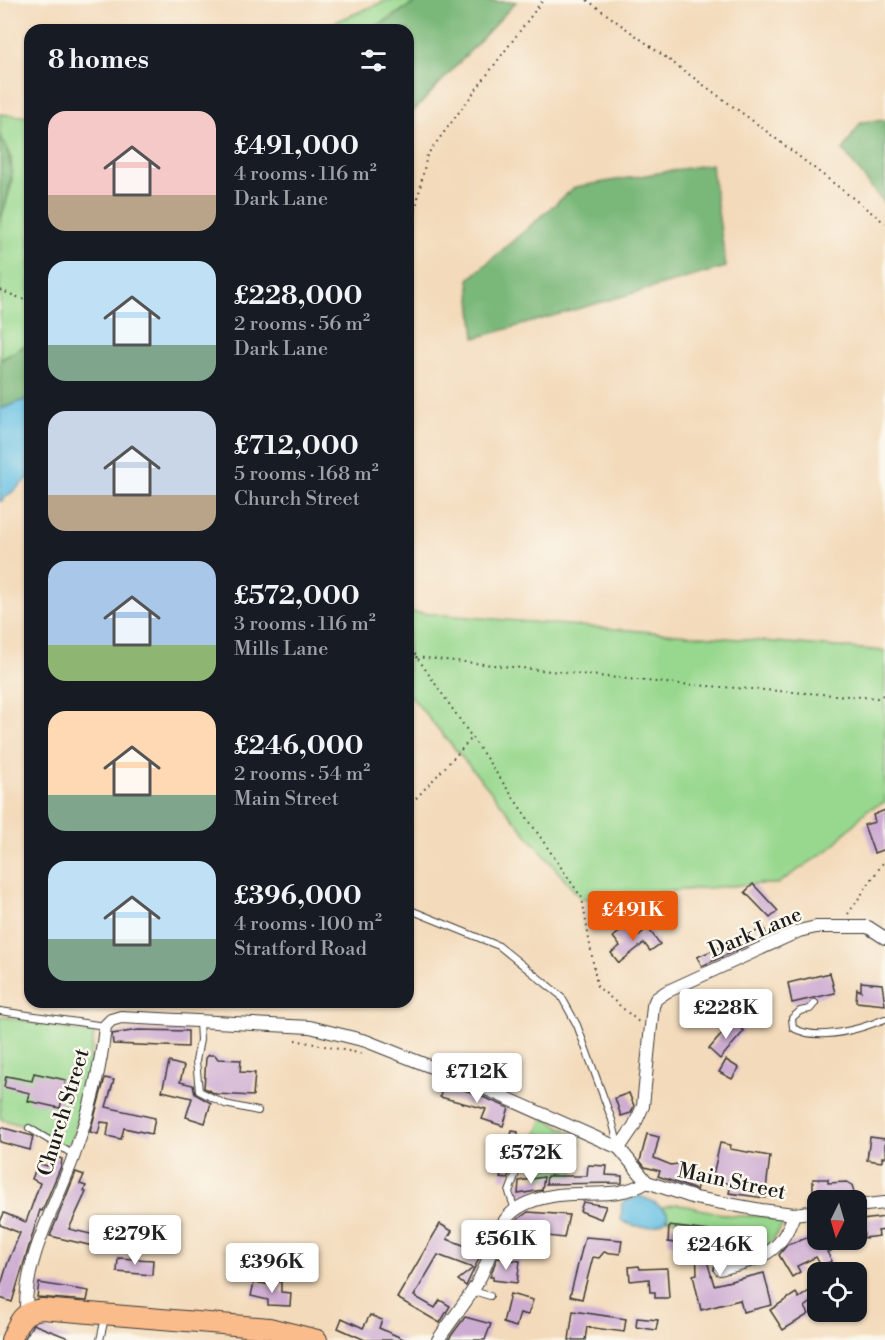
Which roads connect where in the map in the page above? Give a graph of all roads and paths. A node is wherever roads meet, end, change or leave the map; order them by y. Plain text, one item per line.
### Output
1 (543, 0) edge
2 (587, 0) edge
3 (414, 217) edge
4 (885, 223) edge
5 (0, 290) edge
6 (24, 300) edge
7 (414, 654) edge
8 (416, 657) junction
9 (885, 694) edge
10 (472, 738) junction
11 (414, 801) edge
12 (885, 860) edge
13 (414, 911) edge
14 (839, 926) junction
15 (885, 938) edge
16 (815, 1003) dead end
17 (0, 1011) edge
18 (885, 1019) edge
19 (200, 1022) junction
20 (105, 1026) junction
21 (650, 1032) junction
22 (286, 1038) dead end
23 (363, 1054) dead end
24 (258, 1111) dead end
25 (566, 1125) junction
26 (29, 1128) dead end
27 (619, 1148) junction
28 (74, 1155) junction
29 (519, 1165) dead end
30 (549, 1168) dead end
31 (647, 1182) junction
32 (885, 1203) edge
33 (867, 1205) edge
34 (515, 1210) junction
35 (807, 1212) edge
36 (794, 1214) junction
37 (720, 1269) dead end
38 (472, 1291) junction
39 (490, 1296) dead end
40 (26, 1313) junction
41 (105, 1314) junction
42 (268, 1334) edge
43 (11, 1340) edge
44 (100, 1340) edge
45 (317, 1340) edge
46 (438, 1340) edge

1 - 3 path
2 - 4 path
5 - 6 path
7 - 8 path
8 - 9 path
8 - 10 path
10 - 11 path
10 - 21 path
12 - 14 path
13 - 27 lane
14 - 15 street, Dark Lane
14 - 21 street, Dark Lane
16 - 18 lane
17 - 20 lane
19 - 20 street, Church Street
19 - 24 lane
19 - 25 street, Church Street
20 - 28 street, Church Street
21 - 27 street, Dark Lane
22 - 23 path
25 - 27 street, Church Street
25 - 30 path
26 - 28 lane
27 - 31 street, Main Street
28 - 40 street, Church Street
29 - 34 lane
31 - 34 street
31 - 36 street, Main Street
32 - 33 street
34 - 38 street
35 - 36 street, Main Street
36 - 37 street
38 - 39 lane
38 - 46 street
40 - 41 main road
40 - 43 main road
41 - 42 main road
41 - 44 lane
42 - 45 main road

